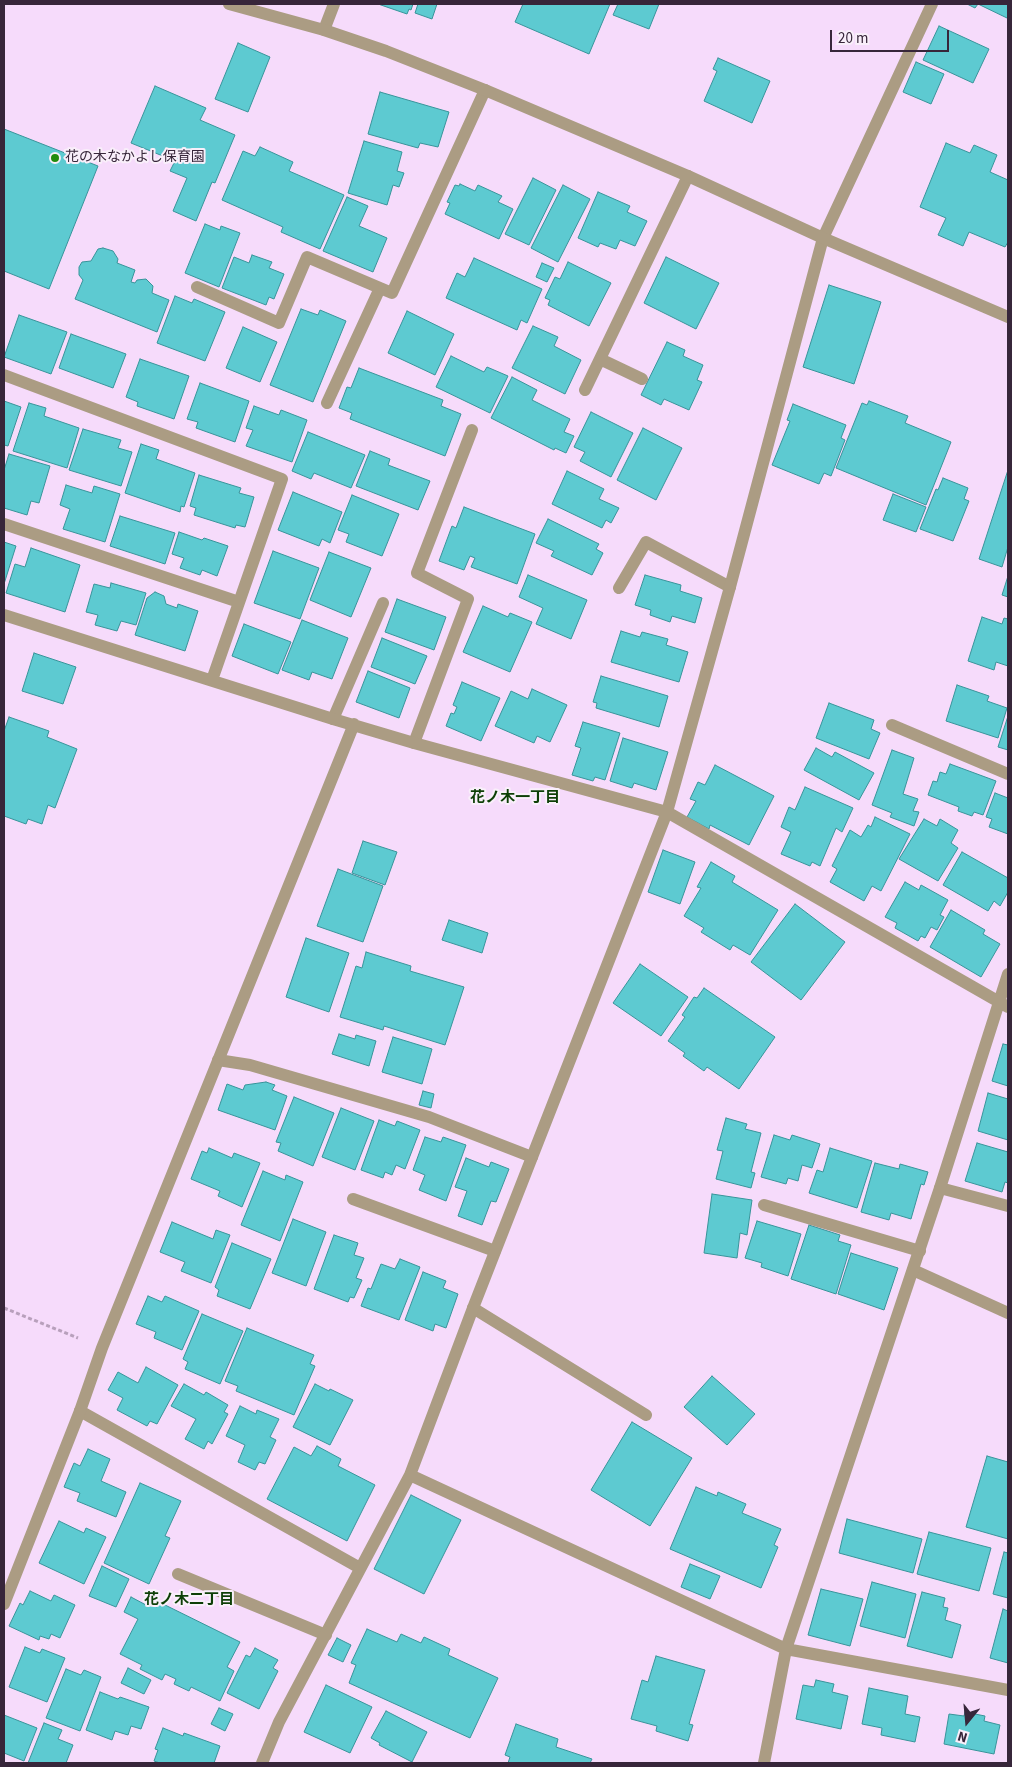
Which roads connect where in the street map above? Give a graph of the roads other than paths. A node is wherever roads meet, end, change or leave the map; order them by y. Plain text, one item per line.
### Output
1 (229, 4) edge
2 (334, 4) edge
3 (932, 4) edge
4 (324, 30) junction
5 (484, 90) junction
6 (688, 176) junction
7 (823, 238) junction
8 (197, 287) dead end
9 (380, 288) junction
10 (1008, 317) edge
11 (600, 359) junction
12 (4, 375) edge
13 (642, 380) dead end
14 (585, 390) dead end
15 (327, 403) dead end
16 (472, 430) dead end
17 (4, 524) edge
18 (730, 587) junction
19 (619, 588) dead end
20 (238, 602) junction
21 (383, 603) dead end
22 (4, 615) edge
23 (212, 680) junction
24 (333, 719) junction
25 (354, 724) junction
26 (892, 725) dead end
27 (414, 743) junction
28 (1008, 774) edge
29 (666, 812) junction
30 (1008, 974) edge
31 (1003, 1004) edge
32 (218, 1060) junction
33 (532, 1157) junction
34 (940, 1188) junction
35 (353, 1199) dead end
36 (764, 1204) dead end
37 (1008, 1206) edge
38 (495, 1251) junction
39 (920, 1251) junction
40 (913, 1270) junction
41 (473, 1308) junction
42 (1008, 1313) edge
43 (80, 1411) junction
44 (646, 1415) dead end
45 (410, 1475) junction
46 (360, 1568) junction
47 (178, 1574) dead end
48 (4, 1604) edge
49 (326, 1635) junction
50 (786, 1648) junction
51 (1008, 1690) edge
52 (262, 1763) edge
53 (764, 1763) edge

1 - 4 street
2 - 4 street
3 - 7 street
4 - 5 street
5 - 6 street
5 - 9 street
6 - 7 street
6 - 11 street
7 - 10 street
7 - 18 street
8 - 9 street
9 - 15 street
11 - 13 street
11 - 14 street
12 - 20 street
16 - 27 street
17 - 20 street
18 - 19 street
18 - 29 street
20 - 23 street
21 - 24 street
22 - 23 street
23 - 24 street
24 - 25 street
25 - 27 street
25 - 32 street
26 - 28 street
27 - 29 street
29 - 31 street
29 - 33 street
30 - 31 street
31 - 34 street
32 - 33 street
32 - 43 street
33 - 38 street
34 - 37 street
34 - 39 street
35 - 38 street
36 - 39 street
38 - 41 street
39 - 40 street
40 - 42 street
40 - 50 street
41 - 44 street
41 - 45 street
43 - 46 street
43 - 48 street
45 - 46 street
45 - 50 street
46 - 49 street
47 - 49 street
49 - 52 street
50 - 51 street
50 - 53 street

